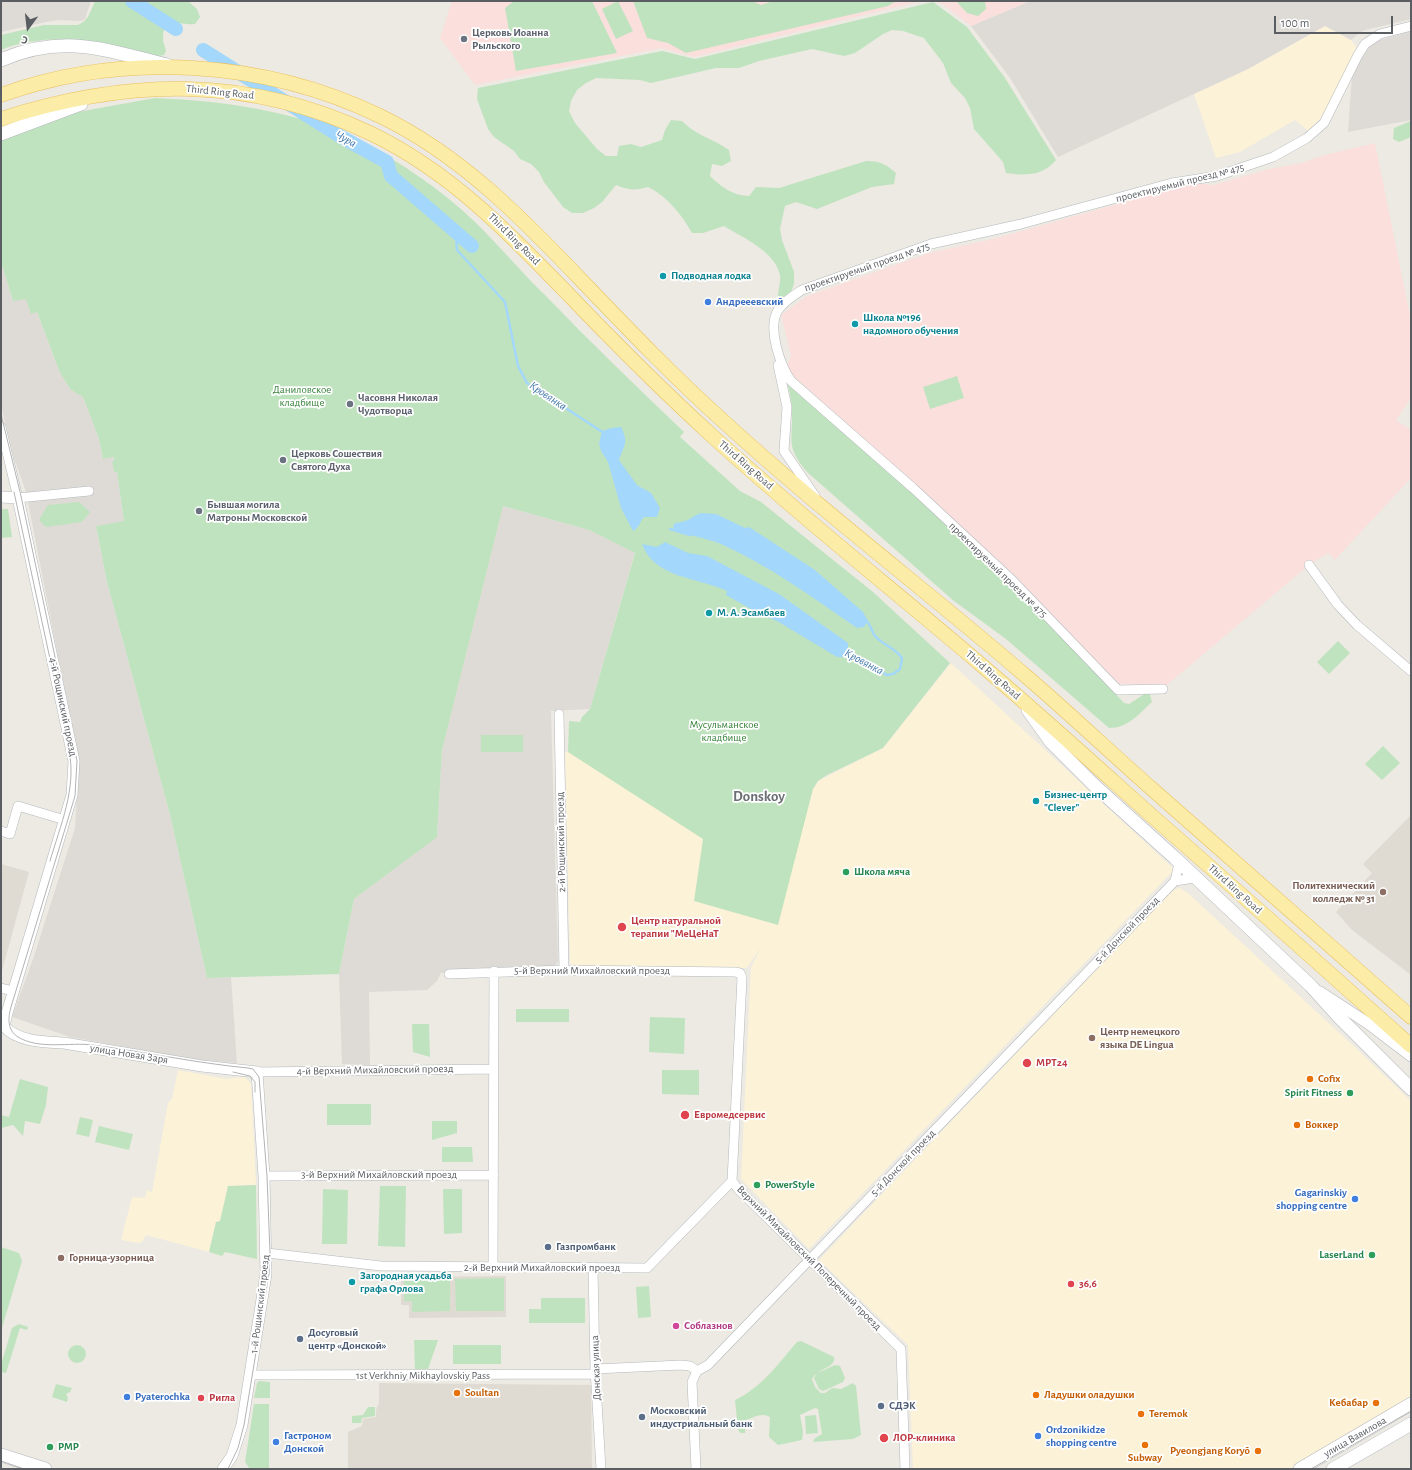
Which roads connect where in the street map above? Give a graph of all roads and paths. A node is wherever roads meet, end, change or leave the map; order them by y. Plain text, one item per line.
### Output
1 (1411, 26) edge
2 (1, 60) edge
3 (180, 67) junction
4 (122, 90) junction
5 (1, 95) edge
6 (1, 119) edge
7 (1, 134) edge
8 (776, 346) junction
9 (1, 427) edge
10 (89, 491) dead end
11 (1, 498) edge
12 (18, 498) junction
13 (821, 505) junction
14 (1309, 565) dead end
15 (1411, 671) edge
16 (1163, 689) dead end
17 (1018, 697) junction
18 (558, 714) dead end
19 (65, 820) junction
20 (1, 831) edge
21 (1179, 863) junction
22 (1194, 878) junction
23 (1174, 881) junction
24 (564, 970) junction
25 (494, 971) junction
26 (735, 972) joint
27 (449, 974) dead end
28 (1311, 986) junction
29 (1, 988) edge
30 (13, 992) junction
31 (1411, 1017) edge
32 (3, 1028) edge
33 (1411, 1046) edge
34 (1411, 1056) edge
35 (494, 1069) junction
36 (257, 1072) junction
37 (1411, 1089) edge
38 (494, 1175) junction
39 (264, 1176) junction
40 (732, 1181) junction
41 (267, 1254) junction
42 (810, 1260) junction
43 (593, 1267) junction
44 (494, 1268) junction
45 (595, 1371) junction
46 (697, 1372) junction
47 (251, 1375) junction
48 (1411, 1404) edge
49 (1411, 1424) edge
50 (1351, 1439) junction
51 (1359, 1454) junction
52 (1, 1455) edge
53 (227, 1466) edge
54 (45, 1469) edge
55 (601, 1469) edge
56 (696, 1469) edge
57 (905, 1469) edge
58 (1300, 1469) edge
59 (1333, 1469) edge

1 - 8 street, проектируемый проезд № 475
2 - 3 main road
3 - 5 main road, Third Ring Road
3 - 13 main road, Third Ring Road
4 - 6 main road, Third Ring Road
4 - 7 main road
4 - 17 main road, Third Ring Road
8 - 13 street
8 - 16 street, проектируемый проезд № 475
9 - 12 street, 4-й Рощинский проезд
10 - 12 street
11 - 12 street
12 - 19 street, 4-й Рощинский проезд
13 - 31 main road, Third Ring Road
14 - 15 street
17 - 21 main road
17 - 33 main road, Third Ring Road
18 - 24 street, 2-й Рощинский проезд
19 - 20 street
19 - 30 street, 4-й Рощинский проезд
21 - 22 main road
21 - 23 street, 5-й Донской проезд
22 - 23 street
22 - 28 main road
23 - 42 street, 5-й Донской проезд
24 - 25 street, 5-й Верхний Михайловский проезд
24 - 26 street, 5-й Верхний Михайловский проезд
25 - 27 street, 5-й Верхний Михайловский проезд
25 - 35 street
26 - 40 street, Верхний Михайловский Поперечный проезд
28 - 34 street
28 - 37 main road
29 - 30 street
30 - 32 street, 4-й Рощинский проезд
32 - 36 street, улица Новая Заря
35 - 36 street, 4-й Верхний Михайловский проезд
35 - 38 street
36 - 39 street, 1-й Рощинский проезд
38 - 39 street, 3-й Верхний Михайловский проезд
38 - 44 street
39 - 41 street, 1-й Рощинский проезд
40 - 42 street, Верхний Михайловский Поперечный проезд
40 - 43 street, 2-й Верхний Михайловский проезд
41 - 44 street, 2-й Верхний Михайловский проезд
41 - 47 street, 1-й Рощинский проезд
42 - 46 street, 5-й Донской проезд
42 - 57 street, Верхний Михайловский Поперечный проезд
43 - 44 street, 2-й Верхний Михайловский проезд
43 - 45 street, Донская улица
45 - 46 street, 1st Verkhniy Mikhaylovskiy Pass
45 - 47 street, 1st Verkhniy Mikhaylovskiy Pass
45 - 55 street, Донская улица
46 - 56 street
47 - 53 street, 1-й Рощинский проезд
48 - 50 main road, улица Вавилова
49 - 51 main road, улица Вавилова
50 - 51 main road
50 - 58 main road, улица Вавилова
51 - 59 main road, улица Вавилова
52 - 54 main road

